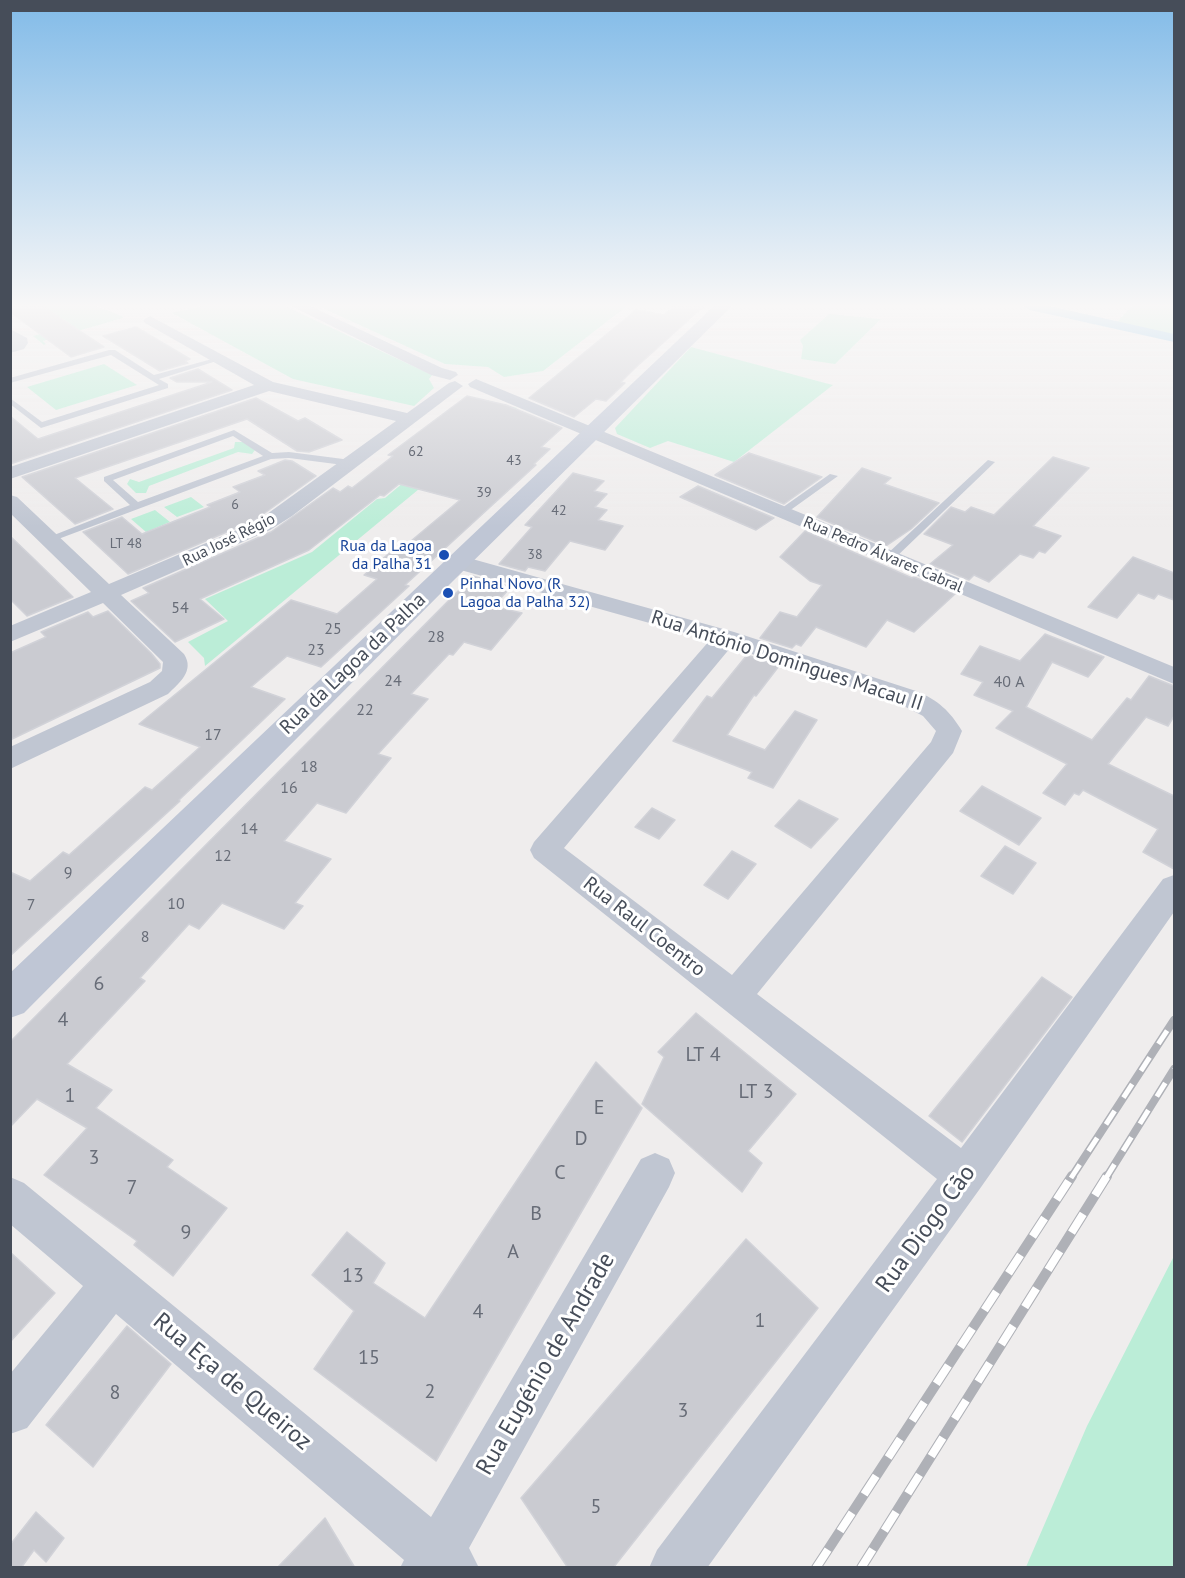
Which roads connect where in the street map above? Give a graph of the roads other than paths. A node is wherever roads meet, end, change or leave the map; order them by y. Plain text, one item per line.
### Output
1 (155, 380) edge
2 (256, 380) edge
3 (647, 380) edge
4 (453, 381) joint
5 (268, 386) junction
6 (10, 400) edge
7 (410, 419) junction
8 (592, 433) junction
9 (270, 456) junction
10 (991, 462) dead end
11 (351, 463) junction
12 (10, 473) edge
13 (833, 476) dead end
14 (10, 501) edge
15 (137, 506) junction
16 (782, 512) junction
17 (49, 539) junction
18 (890, 557) junction
19 (458, 562) junction
20 (107, 595) junction
21 (10, 635) edge
22 (726, 637) junction
23 (1174, 676) edge
24 (10, 759) edge
25 (1174, 888) edge
26 (734, 997) junction
27 (10, 1000) edge
28 (655, 1173) dead end
29 (965, 1176) junction
30 (10, 1197) edge
31 (113, 1283) junction
32 (10, 1411) edge
33 (439, 1563) edge
34 (675, 1568) edge

1 - 6 lane
2 - 5 street
3 - 8 street, Rua da Lagoa da Palha
4 - 7 street, Rua José Régio
4 - 8 street, Rua Pedro Álvares Cabral
5 - 7 street
5 - 12 street
7 - 11 street, Rua José Régio
8 - 16 street, Rua Pedro Álvares Cabral
8 - 19 street, Rua da Lagoa da Palha
9 - 11 lane
9 - 15 lane
9 - 15 lane
10 - 18 lane
11 - 20 street, Rua José Régio
13 - 16 lane
14 - 17 street
15 - 17 lane
16 - 18 street, Rua Pedro Álvares Cabral
17 - 20 street
18 - 23 street, Rua Pedro Álvares Cabral
19 - 22 street, Rua António Domingues Macau II
19 - 27 street, Rua da Lagoa da Palha
20 - 21 street, Rua José Régio
20 - 24 street
22 - 26 street, Rua Raul Coentro
22 - 26 street, Rua António Domingues Macau II
25 - 29 street, Rua Diogo Cão
26 - 29 street, Rua Raul Coentro
28 - 33 street, Rua Eugénio de Andrade
29 - 34 street, Rua Diogo Cão
30 - 31 street, Rua Eça de Queiroz
31 - 32 street
31 - 33 street, Rua Eça de Queiroz

